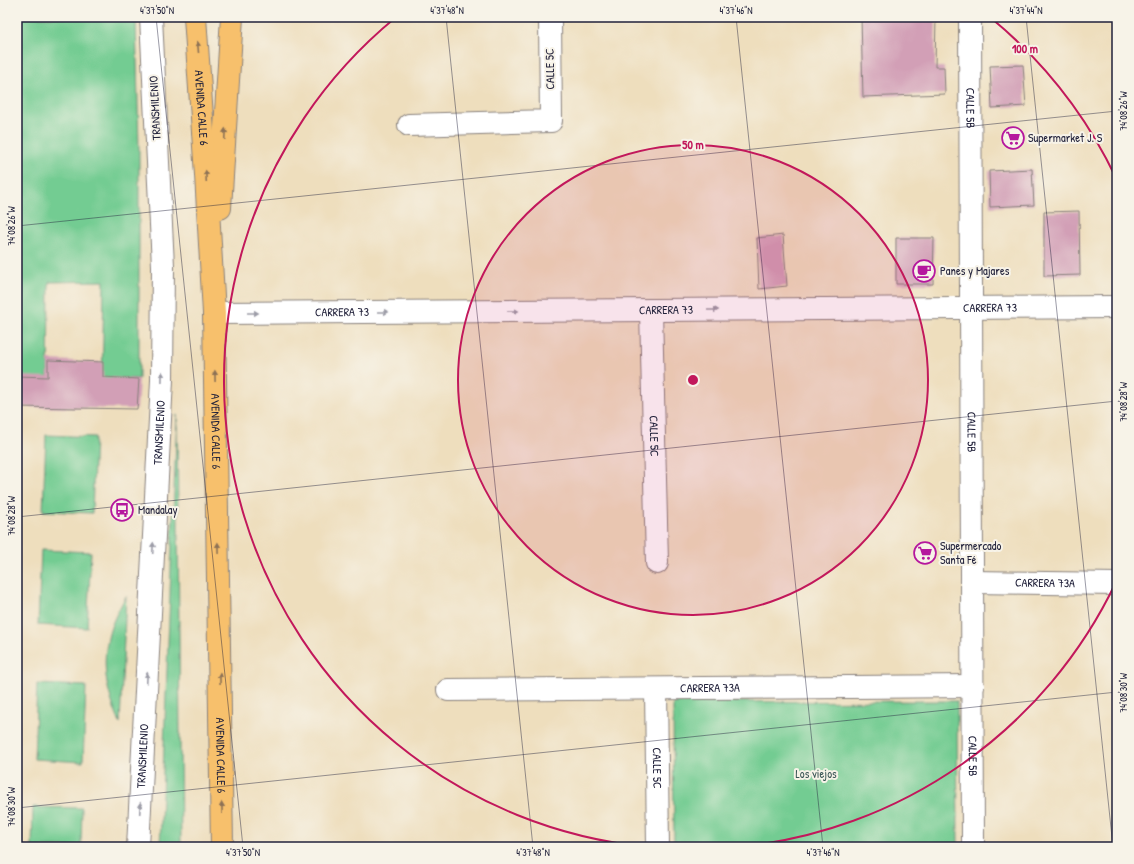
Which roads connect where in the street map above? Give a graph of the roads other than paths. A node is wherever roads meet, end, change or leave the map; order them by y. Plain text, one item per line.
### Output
1 (151, 17) edge
2 (195, 17) edge
3 (232, 17) edge
4 (550, 17) edge
5 (970, 17) edge
6 (409, 124) dead end
7 (1117, 307) edge
8 (971, 308) junction
9 (651, 310) junction
10 (214, 313) junction
11 (657, 563) dead end
12 (972, 582) junction
13 (1117, 584) edge
14 (973, 686) junction
15 (656, 689) junction
16 (448, 690) dead end
17 (138, 847) edge
18 (222, 847) edge
19 (658, 847) edge
20 (973, 847) edge

17 -> 1 street, TRANSMILENIO
10 -> 2 highway, AVENIDA CALLE 6
10 -> 3 highway
4 - 6 street, CALLE 5C
5 - 8 street, CALLE 5B
7 - 8 street, CARRERA 73
9 -> 8 street, CARRERA 73
8 - 12 street, CALLE 5B
10 -> 9 street, CARRERA 73
9 - 11 street, CALLE 5C
18 -> 10 highway, AVENIDA CALLE 6
12 - 13 street, CARRERA 73A
12 - 14 street, CALLE 5B
14 - 15 street, CARRERA 73A
14 - 20 street, CALLE 5B
15 - 16 street, CARRERA 73A
15 - 19 street, CALLE 5C

